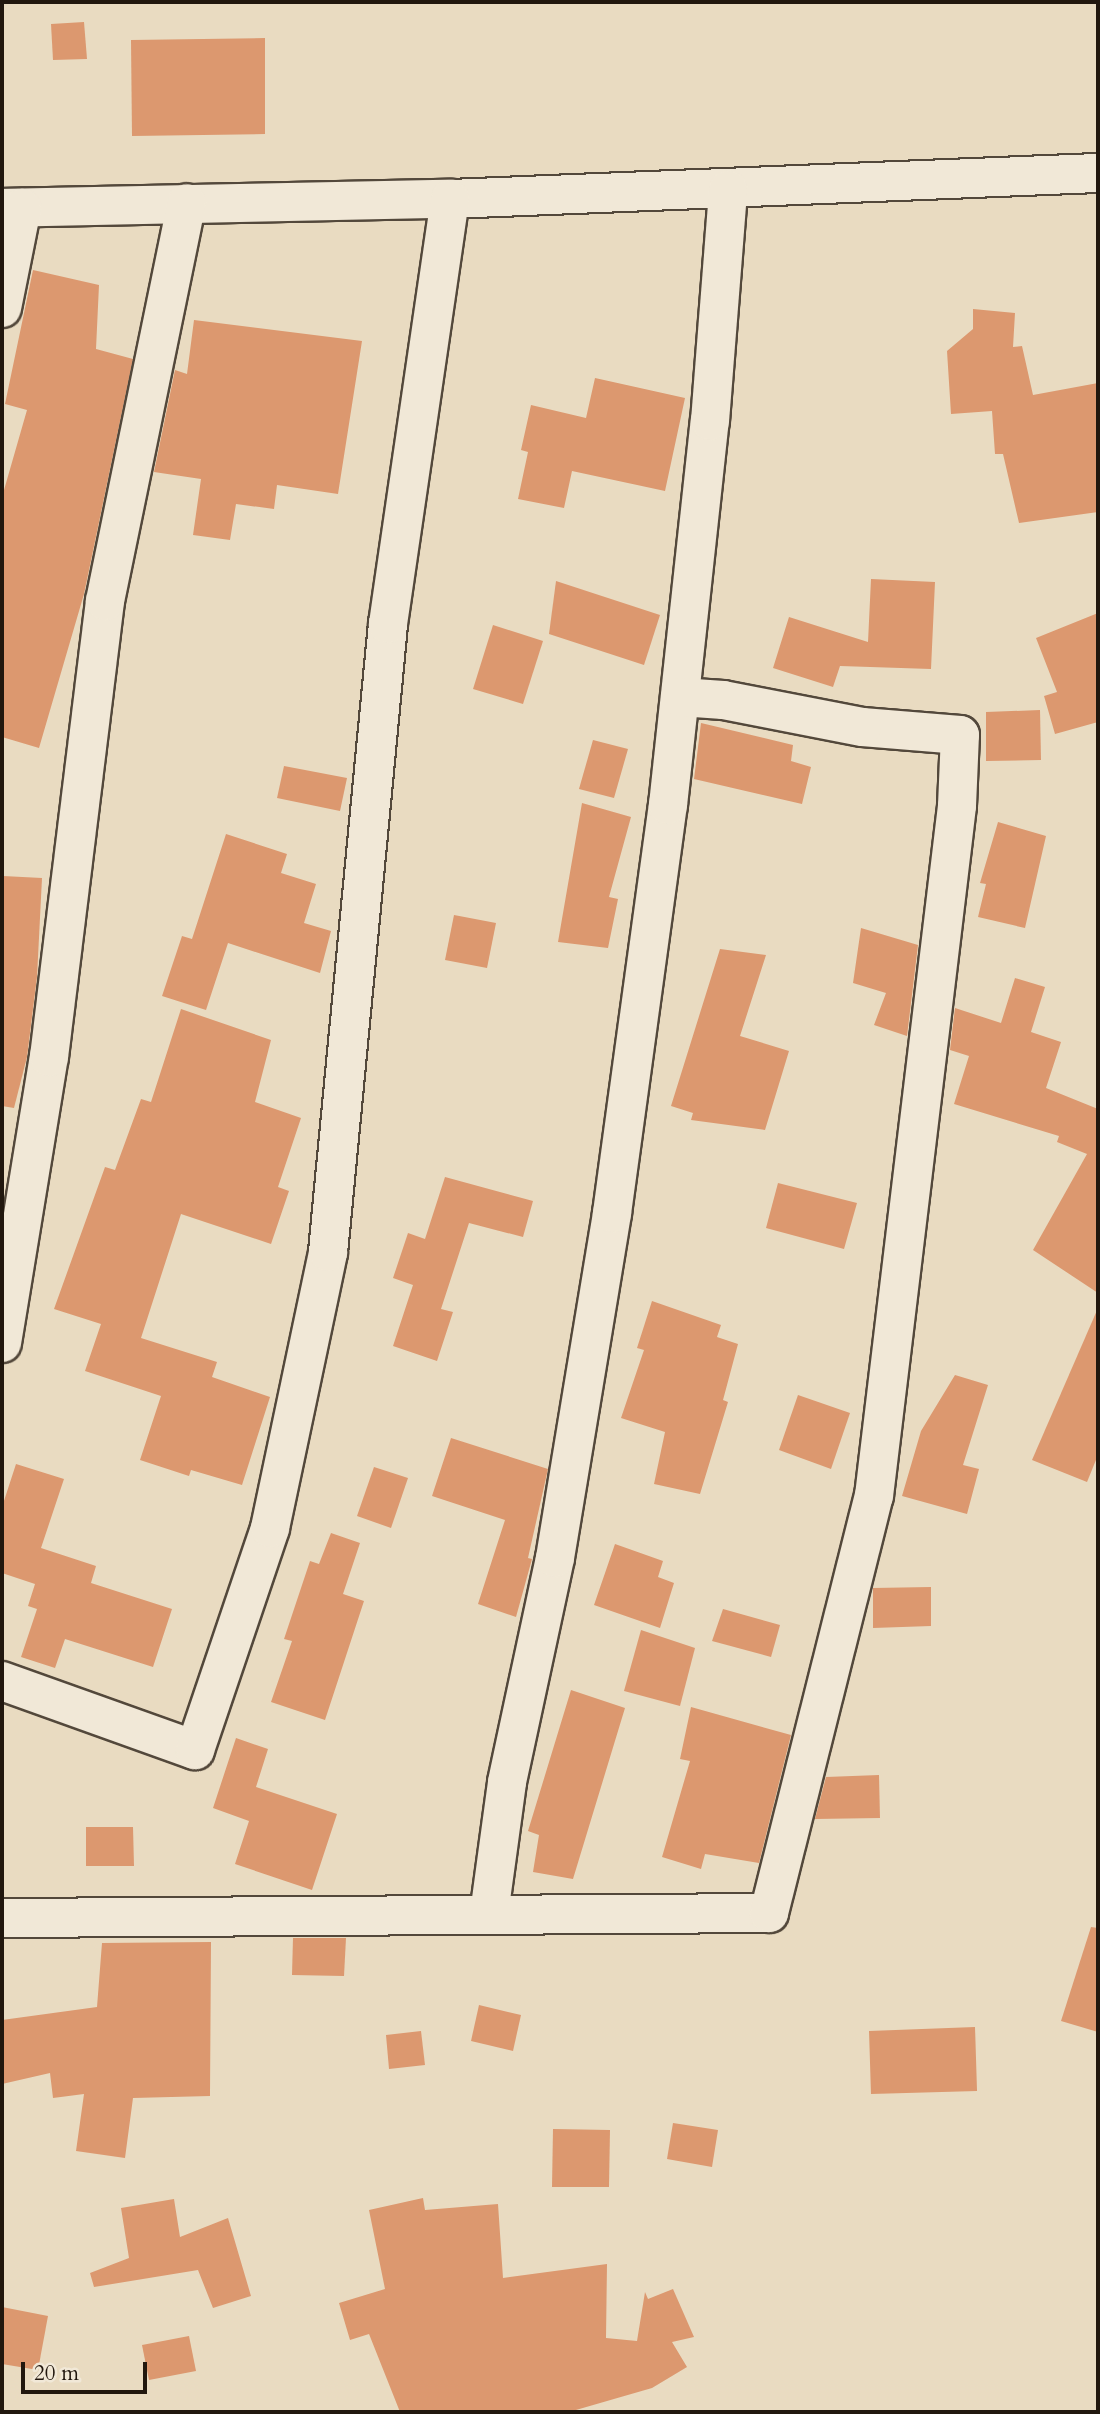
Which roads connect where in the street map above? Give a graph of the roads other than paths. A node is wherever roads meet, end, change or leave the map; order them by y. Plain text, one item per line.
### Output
1 (1098, 173) edge
2 (728, 190) junction
3 (450, 199) junction
4 (187, 203) junction
5 (12, 208) edge
6 (2, 308) edge
7 (680, 697) junction
8 (2, 1343) edge
9 (2, 1681) edge
10 (489, 1914) junction
11 (2, 1918) edge

1 - 2 street
2 - 3 street
2 - 7 street
3 - 4 street
3 - 9 street
4 - 5 street
4 - 8 street
5 - 6 street
7 - 10 street
7 - 10 street
10 - 11 street

